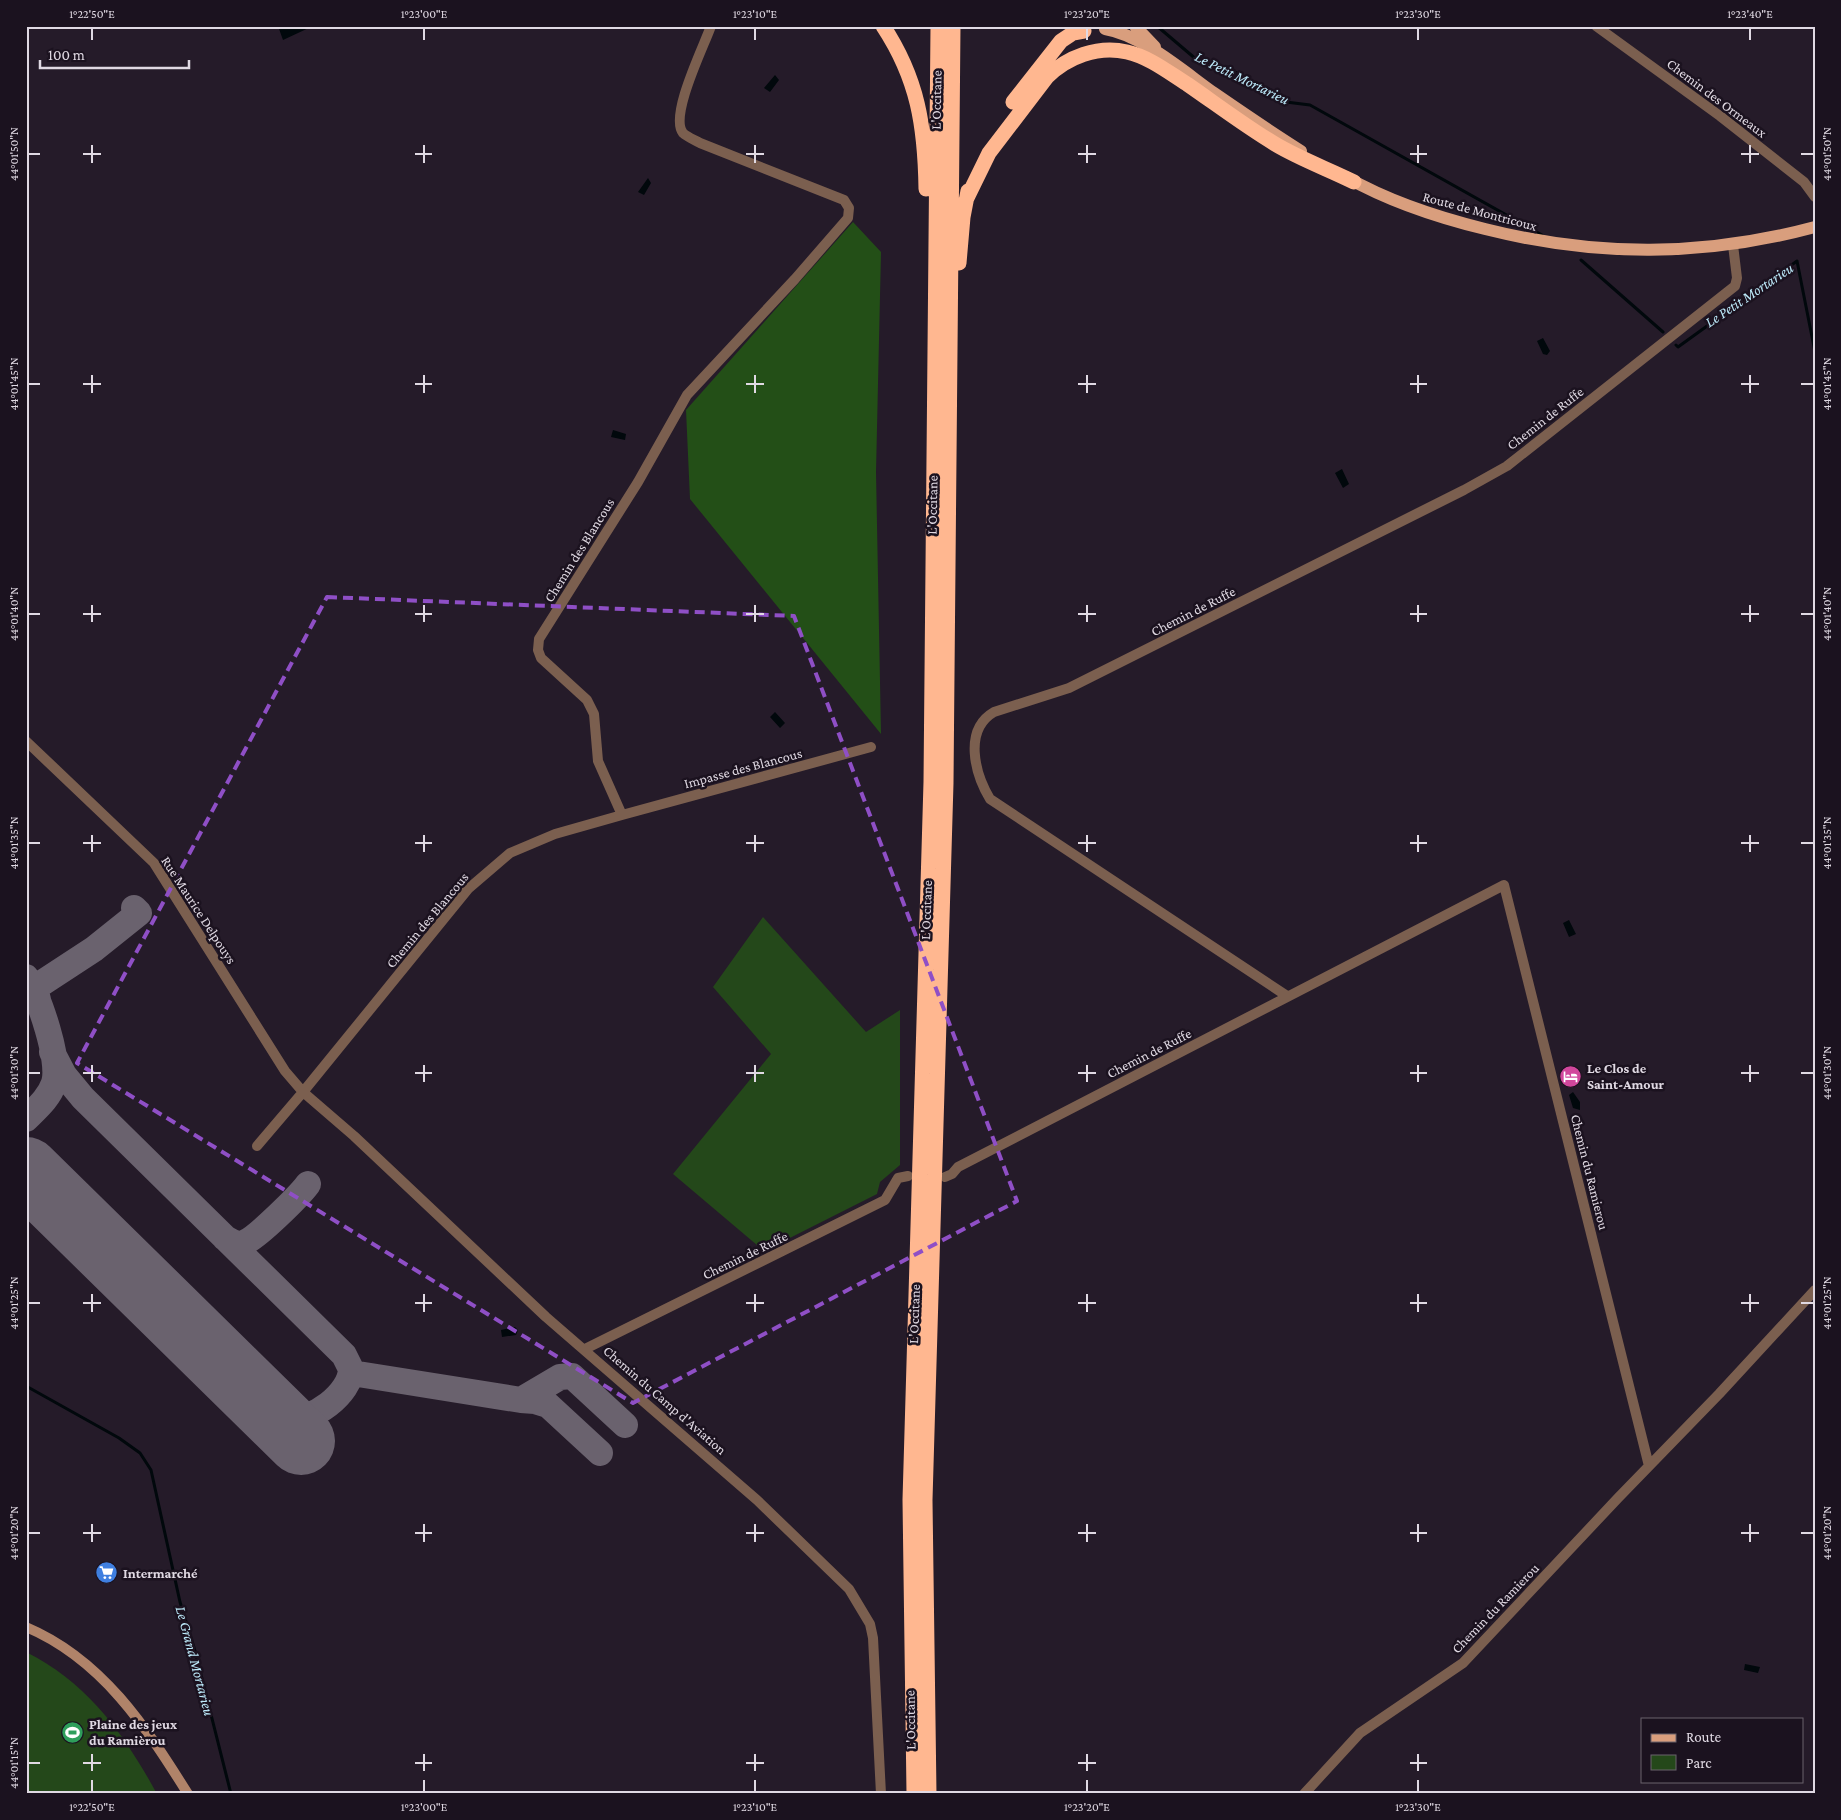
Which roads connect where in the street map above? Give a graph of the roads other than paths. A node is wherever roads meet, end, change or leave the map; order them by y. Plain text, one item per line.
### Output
1 (711, 26) edge
2 (883, 26) edge
3 (938, 26) edge
4 (953, 26) edge
5 (1135, 26) edge
6 (1596, 26) edge
7 (1107, 28) edge
8 (1079, 29) edge
9 (1176, 65) junction
10 (1354, 182) junction
11 (1815, 197) edge
12 (966, 200) junction
13 (1815, 228) edge
14 (1733, 245) junction
15 (934, 380) junction
16 (950, 414) junction
17 (26, 741) edge
18 (871, 747) dead end
19 (622, 815) junction
20 (1504, 885) joint
21 (1287, 996) junction
22 (303, 1092) junction
23 (257, 1146) dead end
24 (908, 1176) dead end
25 (945, 1177) dead end
26 (1815, 1290) edge
27 (585, 1348) junction
28 (1648, 1466) junction
29 (26, 1627) edge
30 (188, 1794) edge
31 (881, 1794) edge
32 (914, 1794) edge
33 (929, 1794) edge
34 (1304, 1794) edge

1 - 19 street, Chemin des Blancous
2 - 15 highway
3 - 15 highway, L'Occitane
4 - 16 highway, L'Occitane
5 - 9 main road, Route de Montricoux
6 - 11 street, Chemin des Ormeaux
7 - 8 main road
7 - 9 main road, Route de Montricoux
8 - 12 highway
9 - 10 main road, Route de Montricoux
10 - 12 highway
10 - 14 main road, Route de Montricoux
12 - 16 highway
13 - 14 main road, Route de Montricoux
14 - 21 street, Chemin de Ruffe
15 - 32 highway, L'Occitane
16 - 33 highway, L'Occitane
17 - 22 street, Rue Maurice Delpouys
18 - 19 street, Impasse des Blancous
19 - 22 street, Chemin des Blancous
20 - 21 street, Chemin de Ruffe
20 - 28 street, Chemin du Ramierou
21 - 25 street, Chemin de Ruffe
22 - 23 street, Chemin des Blancous
22 - 27 street, Chemin du Camp d'Aviation
24 - 27 street, Chemin de Ruffe
26 - 28 street, Chemin du Ramierou
27 - 31 street, Chemin du Camp d'Aviation
28 - 34 street, Chemin du Ramierou
29 - 30 main road

